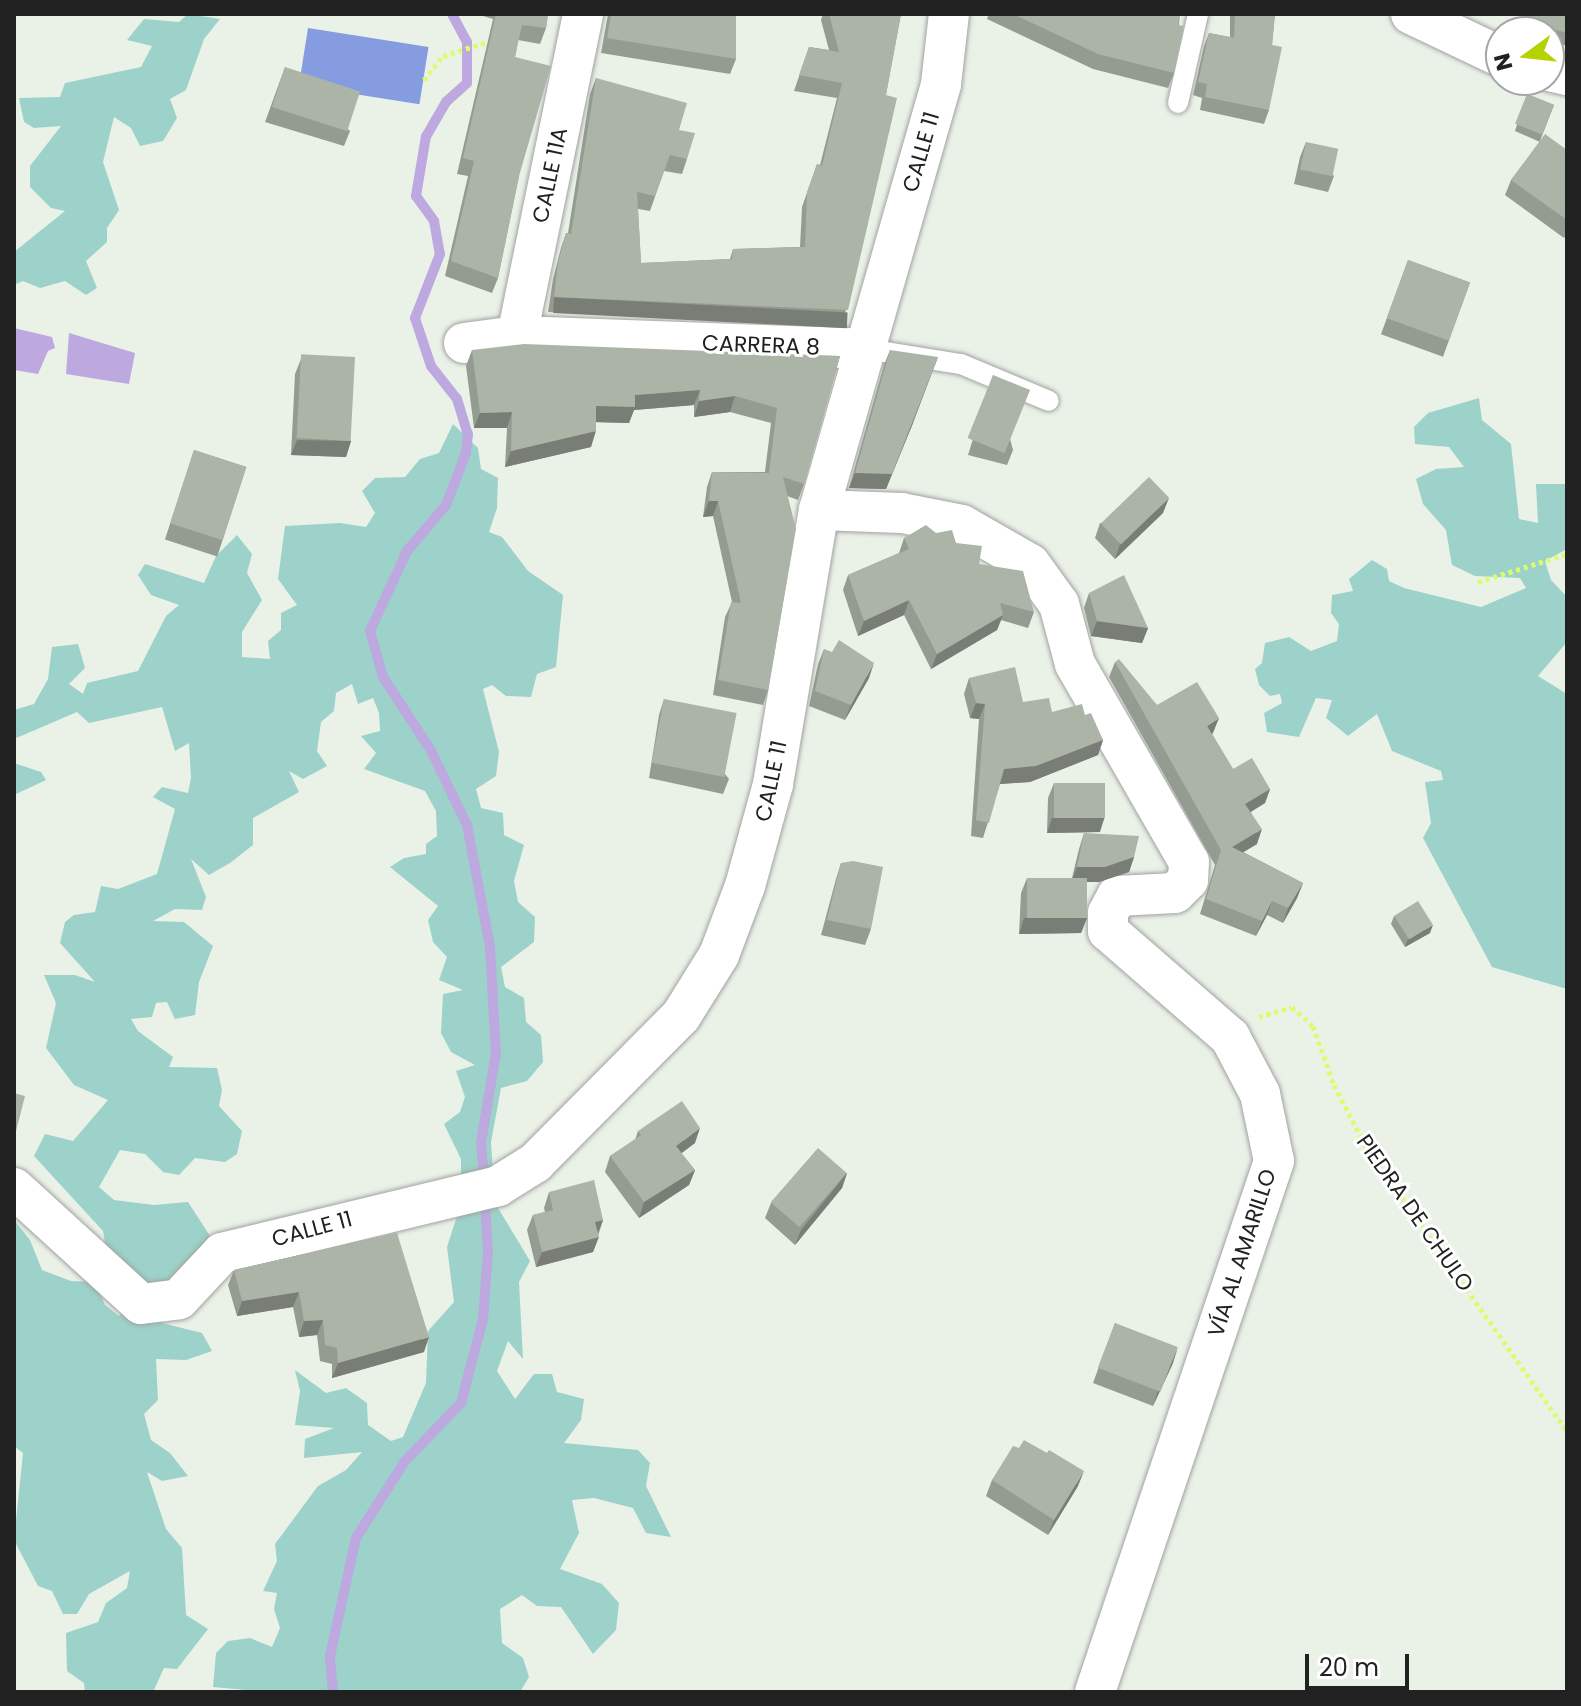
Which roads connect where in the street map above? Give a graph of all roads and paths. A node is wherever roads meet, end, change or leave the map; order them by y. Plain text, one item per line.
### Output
1 (583, 14) edge
2 (949, 14) edge
3 (1198, 14) edge
4 (1411, 14) edge
5 (508, 36) edge
6 (1485, 49) edge
7 (424, 80) dead end
8 (1178, 103) dead end
9 (517, 336) junction
10 (464, 343) dead end
11 (866, 349) junction
12 (1049, 401) dead end
13 (819, 510) junction
14 (1567, 554) edge
15 (1478, 582) dead end
16 (1230, 1037) junction
17 (14, 1188) edge
18 (1567, 1431) edge
19 (1095, 1692) edge

1 - 9 street, CALLE 11A
2 - 11 street, CALLE 11
3 - 8 lane
4 - 6 street
5 - 7 path
9 - 10 street, CARRERA 8
9 - 11 street, CARRERA 8
11 - 12 lane, CARRERA 8
11 - 13 street, CALLE 11
13 - 16 street, VÍA AL AMARILLO
13 - 17 street, CALLE 11
14 - 15 path
16 - 18 path, PIEDRA DE CHULO
16 - 19 street, VÍA AL AMARILLO

